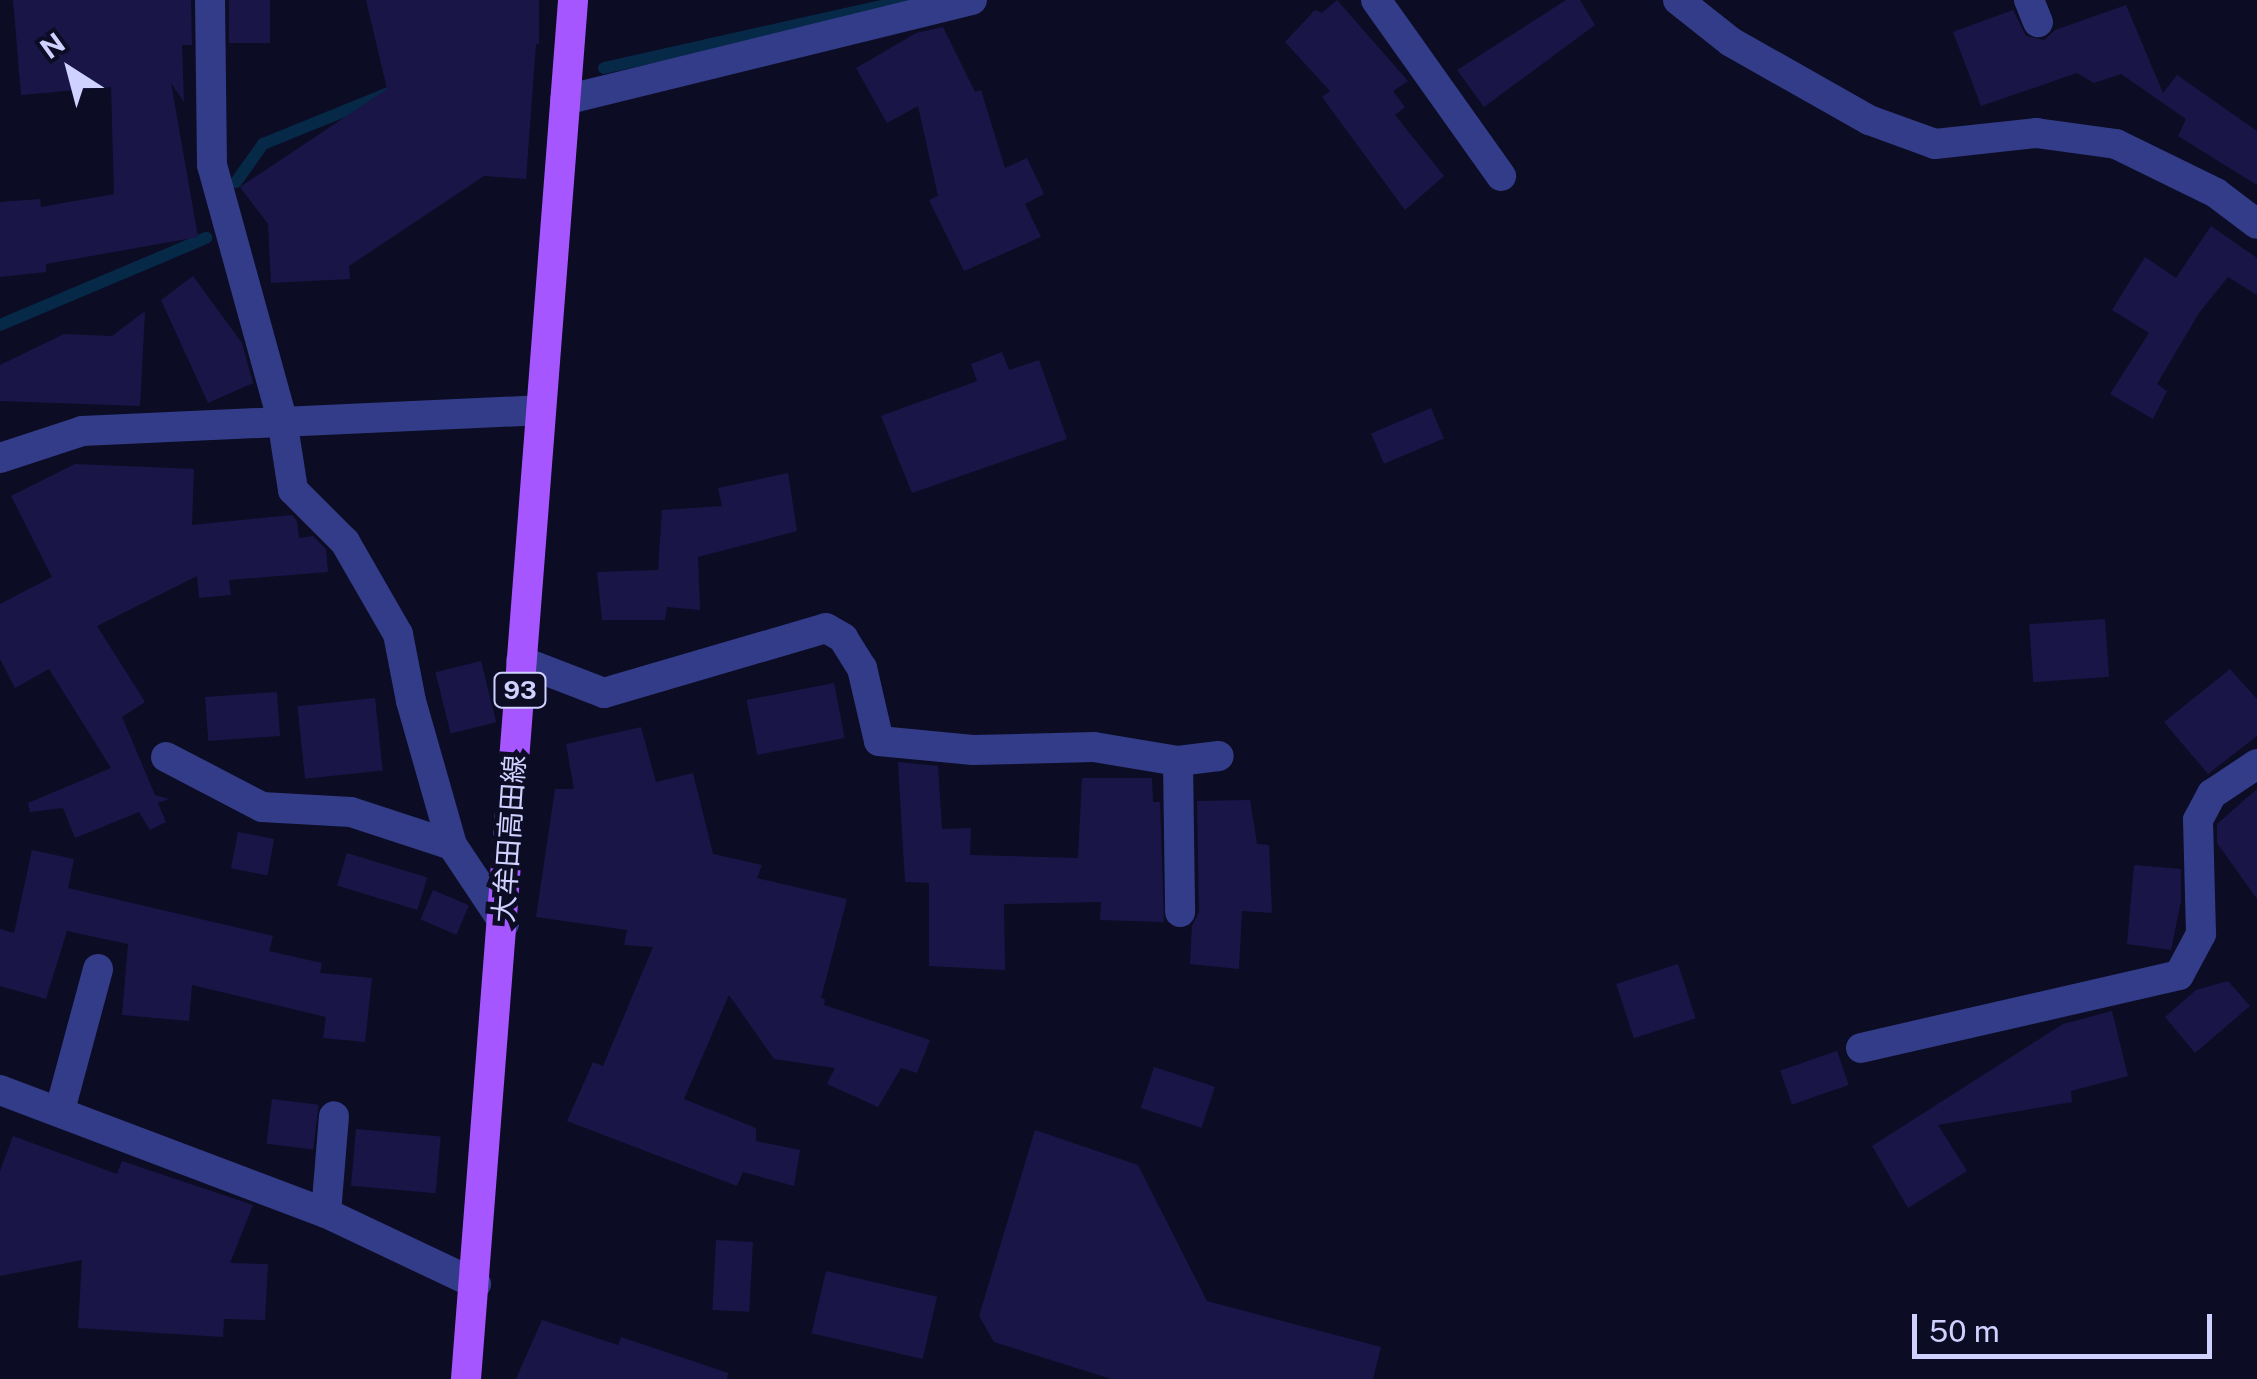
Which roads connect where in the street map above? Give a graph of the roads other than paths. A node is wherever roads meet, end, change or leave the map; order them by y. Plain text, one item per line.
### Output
1 (210, 0) edge
2 (573, 0) edge
3 (972, 0) edge
4 (1376, 0) edge
5 (1678, 0) edge
6 (565, 100) junction
7 (1501, 176) dead end
8 (2257, 224) edge
9 (538, 410) junction
10 (282, 419) junction
11 (0, 458) edge
12 (522, 660) junction
13 (1218, 756) dead end
14 (166, 757) dead end
15 (1178, 760) junction
16 (2257, 764) edge
17 (452, 845) junction
18 (1180, 912) dead end
19 (504, 923) junction
20 (98, 969) dead end
21 (1861, 1048) dead end
22 (0, 1090) edge
23 (60, 1110) junction
24 (334, 1116) dead end
25 (326, 1214) junction
26 (476, 1284) junction
27 (466, 1379) edge

1 - 10 street
2 - 6 main road, 大牟田高田線 / 93
3 - 6 street
4 - 7 street
5 - 8 street
6 - 9 main road, 大牟田高田線 / 93
9 - 10 street
9 - 12 main road, 大牟田高田線 / 93
10 - 11 street
10 - 17 street
12 - 15 street
12 - 19 main road, 大牟田高田線 / 93
13 - 15 street
14 - 17 street
15 - 18 street
16 - 21 street
17 - 19 street
19 - 26 main road, 大牟田高田線 / 93
20 - 23 street
22 - 23 street
23 - 25 street
24 - 25 street
25 - 26 street
26 - 27 main road, 大牟田高田線 / 93

